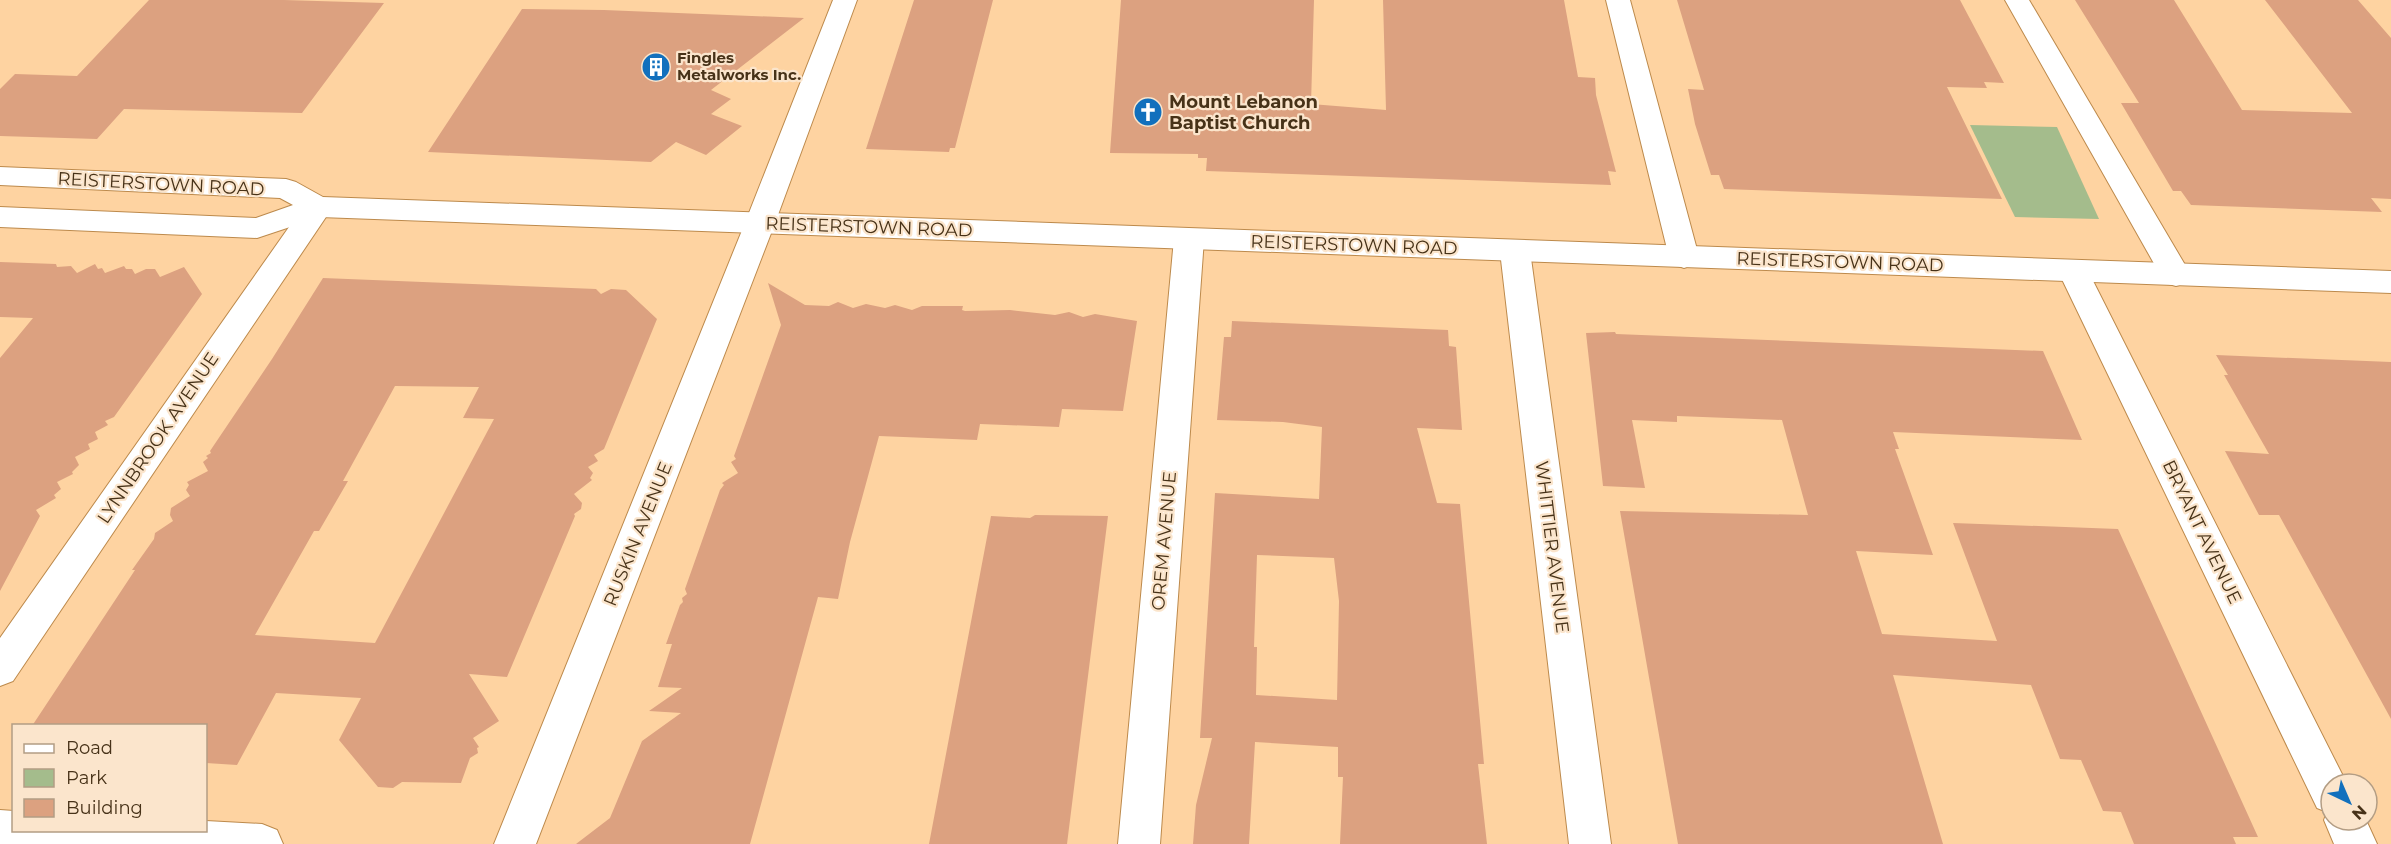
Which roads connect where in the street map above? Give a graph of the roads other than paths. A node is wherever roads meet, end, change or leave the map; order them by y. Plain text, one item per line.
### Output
1 (845, 0) edge
2 (1618, 0) edge
3 (2017, 0) edge
4 (0, 176) edge
5 (318, 207) junction
6 (0, 217) edge
7 (760, 223) junction
8 (1189, 239) junction
9 (1515, 251) junction
10 (1684, 257) junction
11 (2073, 271) junction
12 (2176, 275) junction
13 (2391, 282) edge
14 (0, 669) edge
15 (2320, 772) edge
16 (37, 832) edge
17 (262, 844) edge
18 (515, 844) edge
19 (1139, 844) edge
20 (1590, 844) edge

1 - 7 street, RUSKIN AVENUE
2 - 10 street
3 - 12 street
4 - 5 street, REISTERSTOWN ROAD
5 - 6 street, REISTERSTOWN ROAD
5 - 7 street, REISTERSTOWN ROAD
5 - 14 street, LYNNBROOK AVENUE
7 - 8 street, REISTERSTOWN ROAD
7 - 18 street, RUSKIN AVENUE
8 - 9 street, REISTERSTOWN ROAD
8 - 19 street, OREM AVENUE
9 - 10 street, REISTERSTOWN ROAD
9 - 20 street, WHITTIER AVENUE
10 - 11 street, REISTERSTOWN ROAD
11 - 12 street, REISTERSTOWN ROAD
11 - 15 street, BRYANT AVENUE
12 - 13 street, REISTERSTOWN ROAD
16 - 17 street

